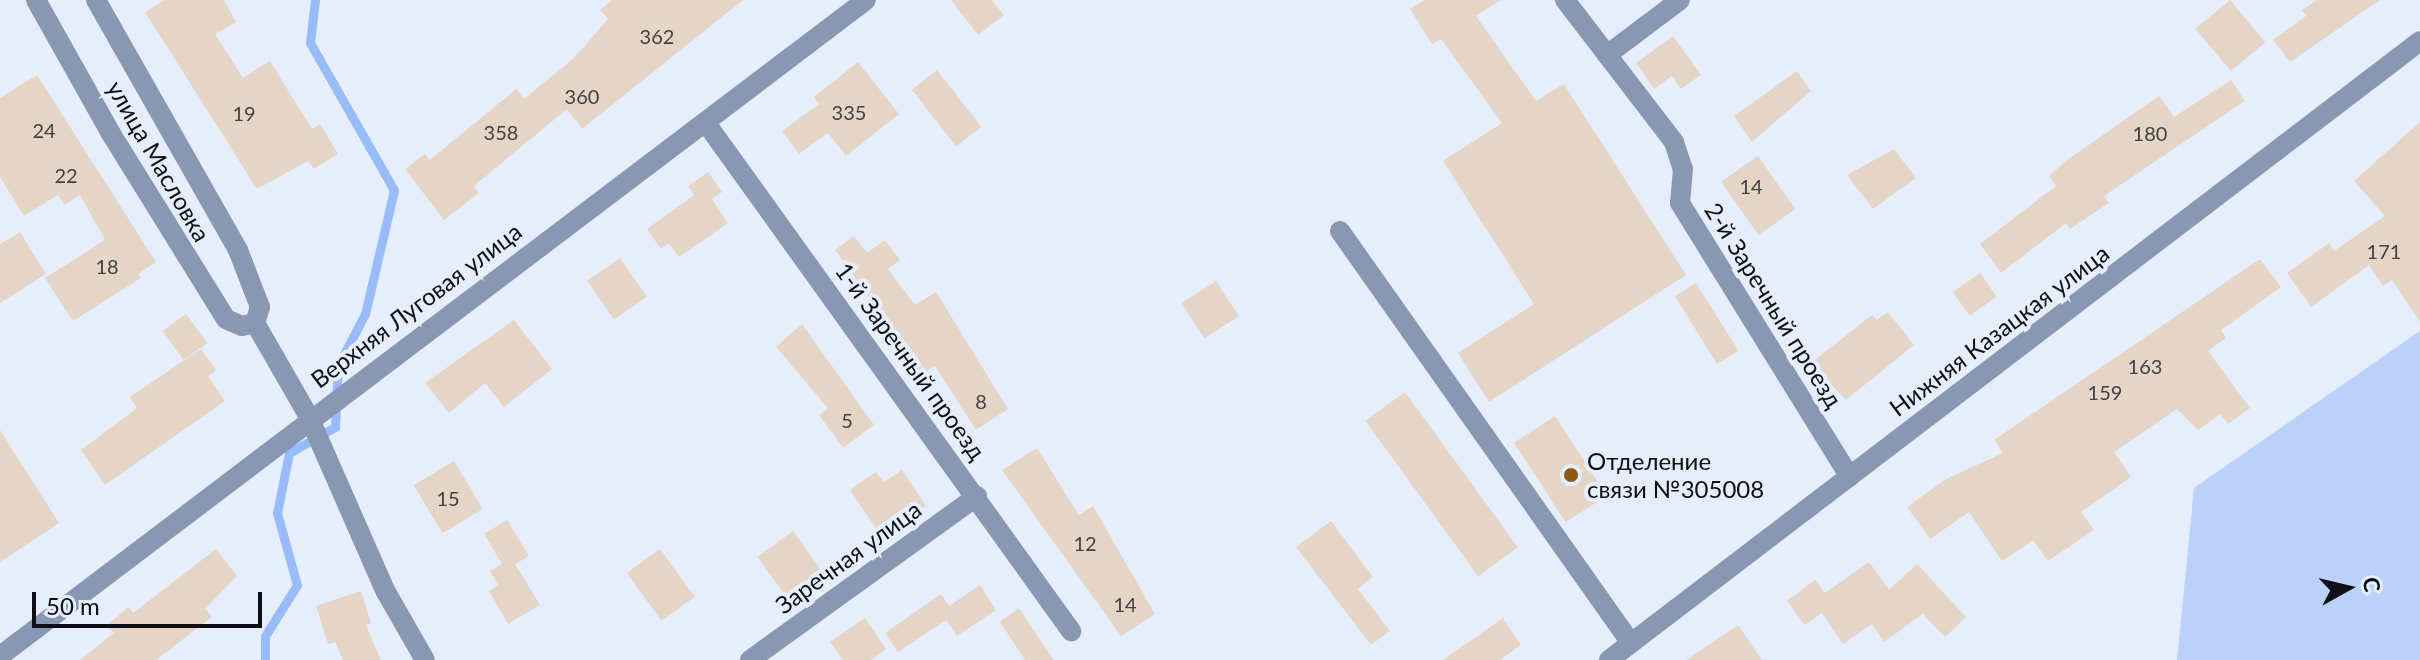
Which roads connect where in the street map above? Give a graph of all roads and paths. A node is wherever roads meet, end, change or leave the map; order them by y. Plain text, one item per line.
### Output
1 (36, 0) edge
2 (96, 0) edge
3 (866, 0) edge
4 (1565, 0) edge
5 (1680, 0) edge
6 (2420, 41) edge
7 (1607, 55) junction
8 (706, 123) junction
9 (1340, 231) dead end
10 (255, 323) junction
11 (309, 417) junction
12 (1850, 477) junction
13 (977, 496) junction
14 (1071, 631) dead end
15 (1631, 643) junction
16 (0, 656) edge
17 (425, 660) edge
18 (750, 660) edge
19 (1609, 660) edge

1 - 10 street, улица Масловка
2 - 10 street, улица Масловка
3 - 8 street, Верхняя Луговая улица
4 - 7 street, 2-й Заречный проезд
5 - 7 street
6 - 12 street, Нижняя Казацкая улица
7 - 12 street, 2-й Заречный проезд
8 - 11 street, Верхняя Луговая улица
8 - 13 street, 1-й Заречный проезд
9 - 15 street
10 - 11 street, улица Масловка
11 - 16 street, Верхняя Луговая улица
11 - 17 street, улица Масловка
12 - 15 street, Нижняя Казацкая улица
13 - 14 street, 1-й Заречный проезд
13 - 18 street, Заречная улица
15 - 19 street, Нижняя Казацкая улица

